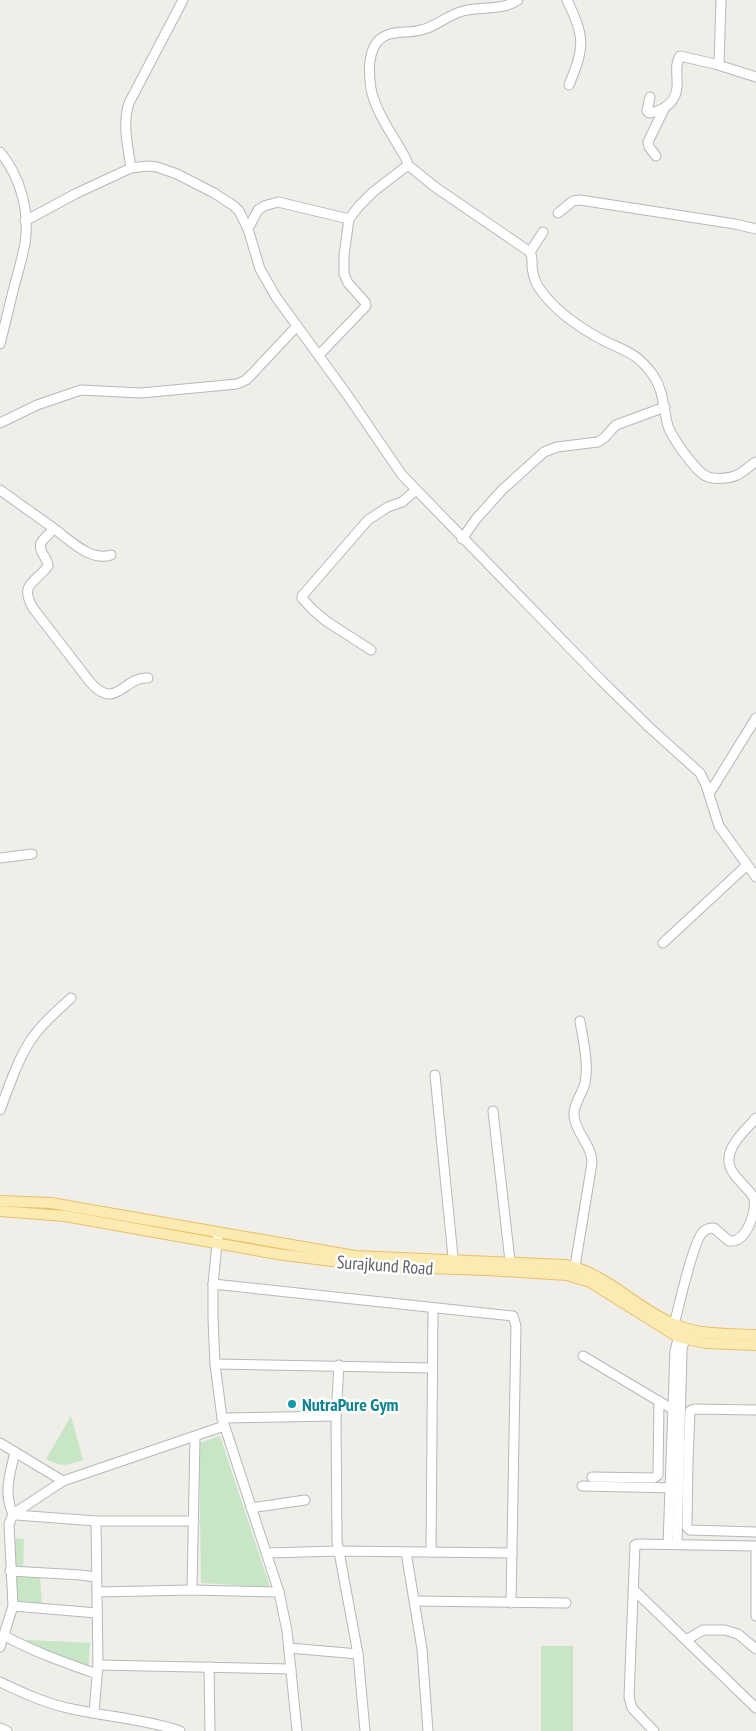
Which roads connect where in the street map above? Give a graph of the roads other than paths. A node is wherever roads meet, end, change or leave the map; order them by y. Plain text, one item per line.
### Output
1 (183, 0) edge
2 (518, 0) edge
3 (567, 0) edge
4 (721, 0) edge
5 (719, 66) junction
6 (756, 77) edge
7 (569, 85) dead end
8 (650, 97) dead end
9 (664, 109) junction
10 (0, 152) edge
11 (656, 156) dead end
12 (408, 165) junction
13 (131, 168) junction
14 (558, 213) dead end
15 (349, 219) junction
16 (26, 221) junction
17 (248, 229) junction
18 (756, 229) edge
19 (543, 232) dead end
20 (530, 252) junction
21 (297, 326) junction
22 (0, 344) edge
23 (319, 355) junction
24 (665, 407) junction
25 (0, 423) edge
26 (756, 462) edge
27 (0, 490) edge
28 (416, 490) junction
29 (53, 528) junction
30 (462, 539) junction
31 (110, 555) dead end
32 (371, 650) dead end
33 (148, 678) dead end
34 (756, 718) edge
35 (709, 794) junction
36 (32, 854) dead end
37 (0, 858) edge
38 (746, 866) junction
39 (756, 877) edge
40 (663, 943) dead end
41 (72, 998) dead end
42 (580, 1021) dead end
43 (435, 1075) dead end
44 (0, 1110) edge
45 (493, 1111) dead end
46 (756, 1118) edge
47 (0, 1201) edge
48 (0, 1211) edge
49 (217, 1238) junction
50 (510, 1261) junction
51 (454, 1265) junction
52 (575, 1266) junction
53 (213, 1284) junction
54 (433, 1308) junction
55 (681, 1331) junction
56 (756, 1335) edge
57 (756, 1345) edge
58 (583, 1356) dead end
59 (215, 1364) junction
60 (339, 1365) junction
61 (432, 1368) junction
62 (659, 1401) junction
63 (756, 1410) edge
64 (676, 1411) junction
65 (336, 1416) junction
66 (223, 1422) junction
67 (195, 1437) junction
68 (0, 1443) edge
69 (15, 1452) junction
70 (678, 1458) junction
71 (688, 1460) junction
72 (659, 1469) junction
73 (670, 1469) junction
74 (592, 1477) dead end
75 (63, 1481) junction
76 (4, 1482) edge
77 (582, 1486) dead end
78 (674, 1488) junction
79 (305, 1500) dead end
80 (251, 1508) junction
81 (12, 1514) junction
82 (96, 1521) junction
83 (194, 1521) junction
84 (756, 1532) edge
85 (672, 1544) junction
86 (338, 1551) junction
87 (406, 1552) junction
88 (431, 1552) junction
89 (267, 1553) junction
90 (512, 1554) junction
91 (10, 1571) junction
92 (96, 1577) junction
93 (634, 1589) junction
94 (192, 1590) junction
95 (97, 1592) junction
96 (279, 1592) junction
97 (414, 1601) junction
98 (511, 1603) junction
99 (566, 1603) dead end
100 (13, 1606) junction
101 (97, 1613) junction
102 (756, 1616) edge
103 (5, 1636) junction
104 (686, 1640) junction
105 (0, 1647) edge
106 (289, 1648) junction
107 (756, 1649) edge
108 (358, 1654) junction
109 (209, 1667) junction
110 (98, 1669) junction
111 (291, 1669) junction
112 (0, 1682) edge
113 (756, 1708) edge
114 (94, 1713) junction
115 (0, 1728) edge
116 (7, 1731) edge
117 (180, 1731) edge
118 (210, 1731) edge
119 (297, 1731) edge
120 (365, 1731) edge
121 (428, 1731) edge
122 (654, 1731) edge

1 - 13 street
2 - 12 street
3 - 7 street
4 - 5 street
5 - 6 street
5 - 9 street
8 - 9 street
9 - 11 street
10 - 16 street
12 - 15 street
12 - 20 street
13 - 16 street
13 - 17 street
14 - 18 street
15 - 17 street
15 - 23 street
16 - 22 street
17 - 21 street
19 - 20 street
20 - 24 street
21 - 23 street
21 - 25 street
23 - 28 street
24 - 26 street
24 - 30 street
27 - 29 street
28 - 30 street
28 - 32 street
29 - 31 street
29 - 33 street
30 - 35 street
34 - 35 street
35 - 38 street
36 - 37 street
38 - 39 street
38 - 40 street
41 - 44 street
42 - 52 street
43 - 51 street
45 - 50 street
46 - 55 street
47 - 49 main road, Surajkund Road
48 - 49 main road, Surajkund Road
49 - 51 main road, Surajkund Road
49 - 53 street
50 - 51 main road, Surajkund Road
50 - 52 main road, Surajkund Road
51 - 55 main road, Surajkund Road
52 - 55 main road, Surajkund Road
53 - 54 street
53 - 59 street
54 - 61 street
54 - 90 street
55 - 56 main road, Surajkund Road
55 - 57 main road, Surajkund Road
55 - 64 street
58 - 62 street
59 - 60 street
59 - 66 street
60 - 61 street
60 - 65 street
61 - 88 street
62 - 64 street
62 - 72 street
63 - 71 street
64 - 70 street
64 - 73 street
65 - 66 street
65 - 86 street
66 - 67 street
66 - 80 street
67 - 75 street
67 - 83 street
68 - 69 street
69 - 75 street
69 - 76 street
70 - 71 street
70 - 78 street
71 - 84 street
72 - 73 street
72 - 74 street
73 - 78 street
75 - 81 street
76 - 81 street
77 - 78 street
78 - 85 street
79 - 80 street
80 - 89 street
81 - 82 street
81 - 91 street
82 - 83 street
82 - 92 street
83 - 94 street
85 - 93 street
85 - 102 street
86 - 87 street
86 - 89 street
86 - 108 street
87 - 88 street
87 - 97 street
88 - 90 street
89 - 96 street
90 - 98 street
91 - 92 street
91 - 100 street
92 - 95 street
93 - 104 street
93 - 122 street
94 - 95 street
94 - 96 street
95 - 101 street
96 - 106 street
97 - 98 street
97 - 121 street
98 - 99 street
100 - 101 street
100 - 103 street
101 - 110 street
103 - 105 street
103 - 110 street
104 - 107 street
104 - 113 street
106 - 108 street
106 - 111 street
108 - 120 street
109 - 110 street
109 - 111 street
109 - 118 street
110 - 114 street
111 - 119 street
112 - 114 street
114 - 117 street
115 - 116 street

